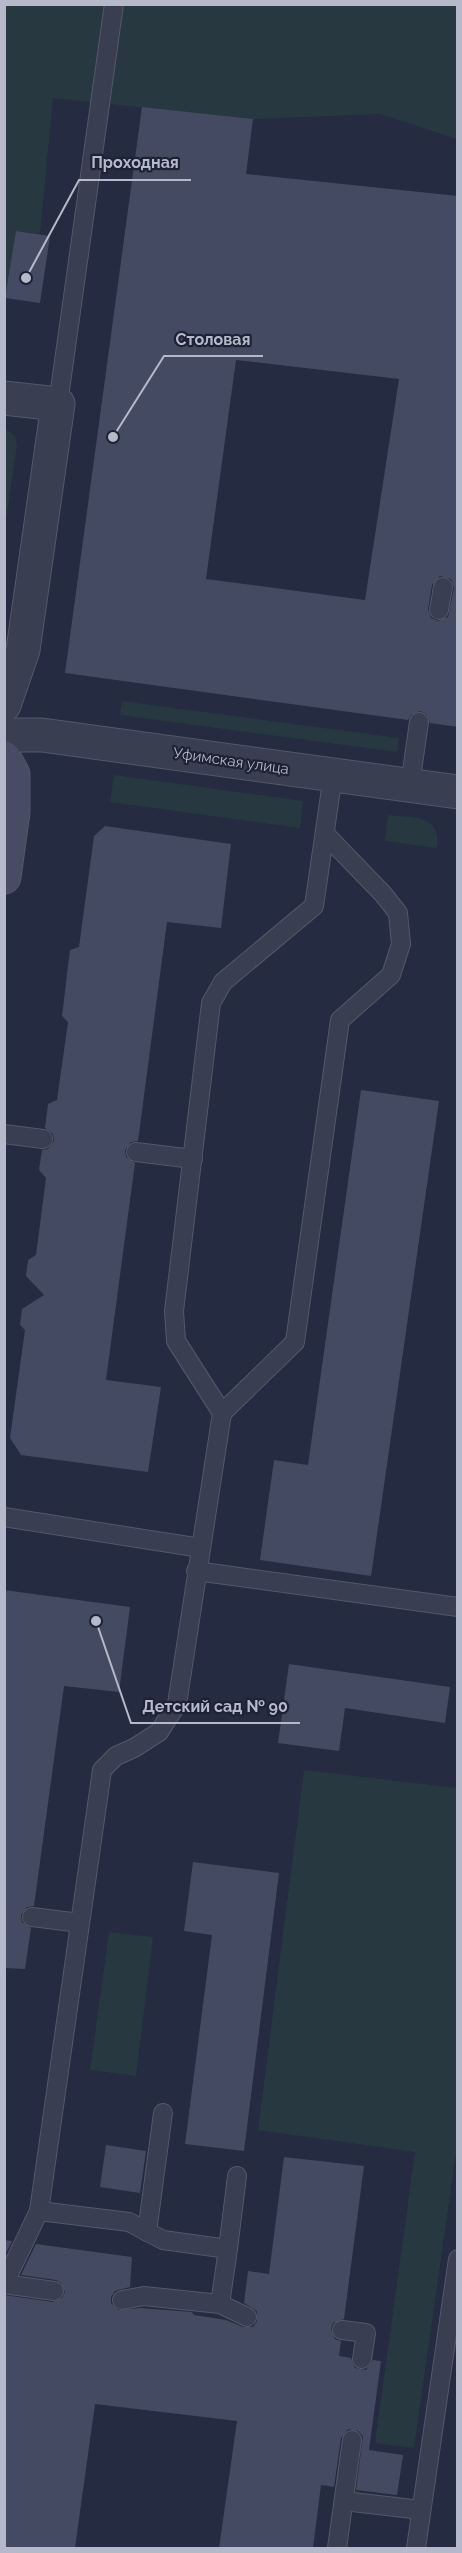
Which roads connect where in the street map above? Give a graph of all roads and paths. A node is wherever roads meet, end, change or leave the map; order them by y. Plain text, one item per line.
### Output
1 (114, 4) edge
2 (4, 398) edge
3 (58, 404) junction
4 (443, 587) dead end
5 (439, 610) dead end
6 (4, 705) edge
7 (419, 722) dead end
8 (4, 735) edge
9 (4, 758) edge
10 (333, 776) junction
11 (410, 785) junction
12 (458, 792) edge
13 (325, 834) junction
14 (4, 877) edge
15 (4, 1134) edge
16 (44, 1139) dead end
17 (136, 1152) dead end
18 (193, 1159) junction
19 (222, 1413) junction
20 (4, 1517) edge
21 (201, 1548) junction
22 (196, 1571) junction
23 (458, 1607) edge
24 (32, 1917) dead end
25 (80, 1923) junction
26 (163, 2112) dead end
27 (237, 2176) dead end
28 (39, 2211) junction
29 (147, 2232) junction
30 (228, 2249) junction
31 (458, 2259) edge
32 (4, 2284) edge
33 (54, 2291) dead end
34 (122, 2300) dead end
35 (220, 2304) junction
36 (247, 2317) dead end
37 (342, 2330) dead end
38 (362, 2359) dead end
39 (352, 2440) dead end
40 (344, 2501) junction
41 (421, 2510) junction
42 (338, 2548) edge
43 (416, 2548) edge

1 - 3 lane
2 - 3 street
3 - 6 street
4 - 5 lane
7 - 11 lane
8 - 10 street, Уфимская улица
9 - 14 street
10 - 11 street, Уфимская улица
10 - 13 lane
11 - 12 street, Уфимская улица
13 - 18 lane
13 - 19 lane
15 - 16 lane
17 - 18 lane
18 - 19 lane
19 - 21 lane
20 - 21 lane
21 - 22 lane
22 - 23 lane
22 - 25 lane
24 - 25 lane
25 - 28 lane
26 - 29 lane
27 - 30 lane
28 - 29 lane
28 - 32 lane
29 - 30 lane
30 - 35 lane
31 - 41 lane
32 - 33 lane
34 - 35 lane
35 - 36 lane
37 - 38 lane
39 - 40 lane
40 - 41 lane
40 - 42 lane
41 - 43 lane

